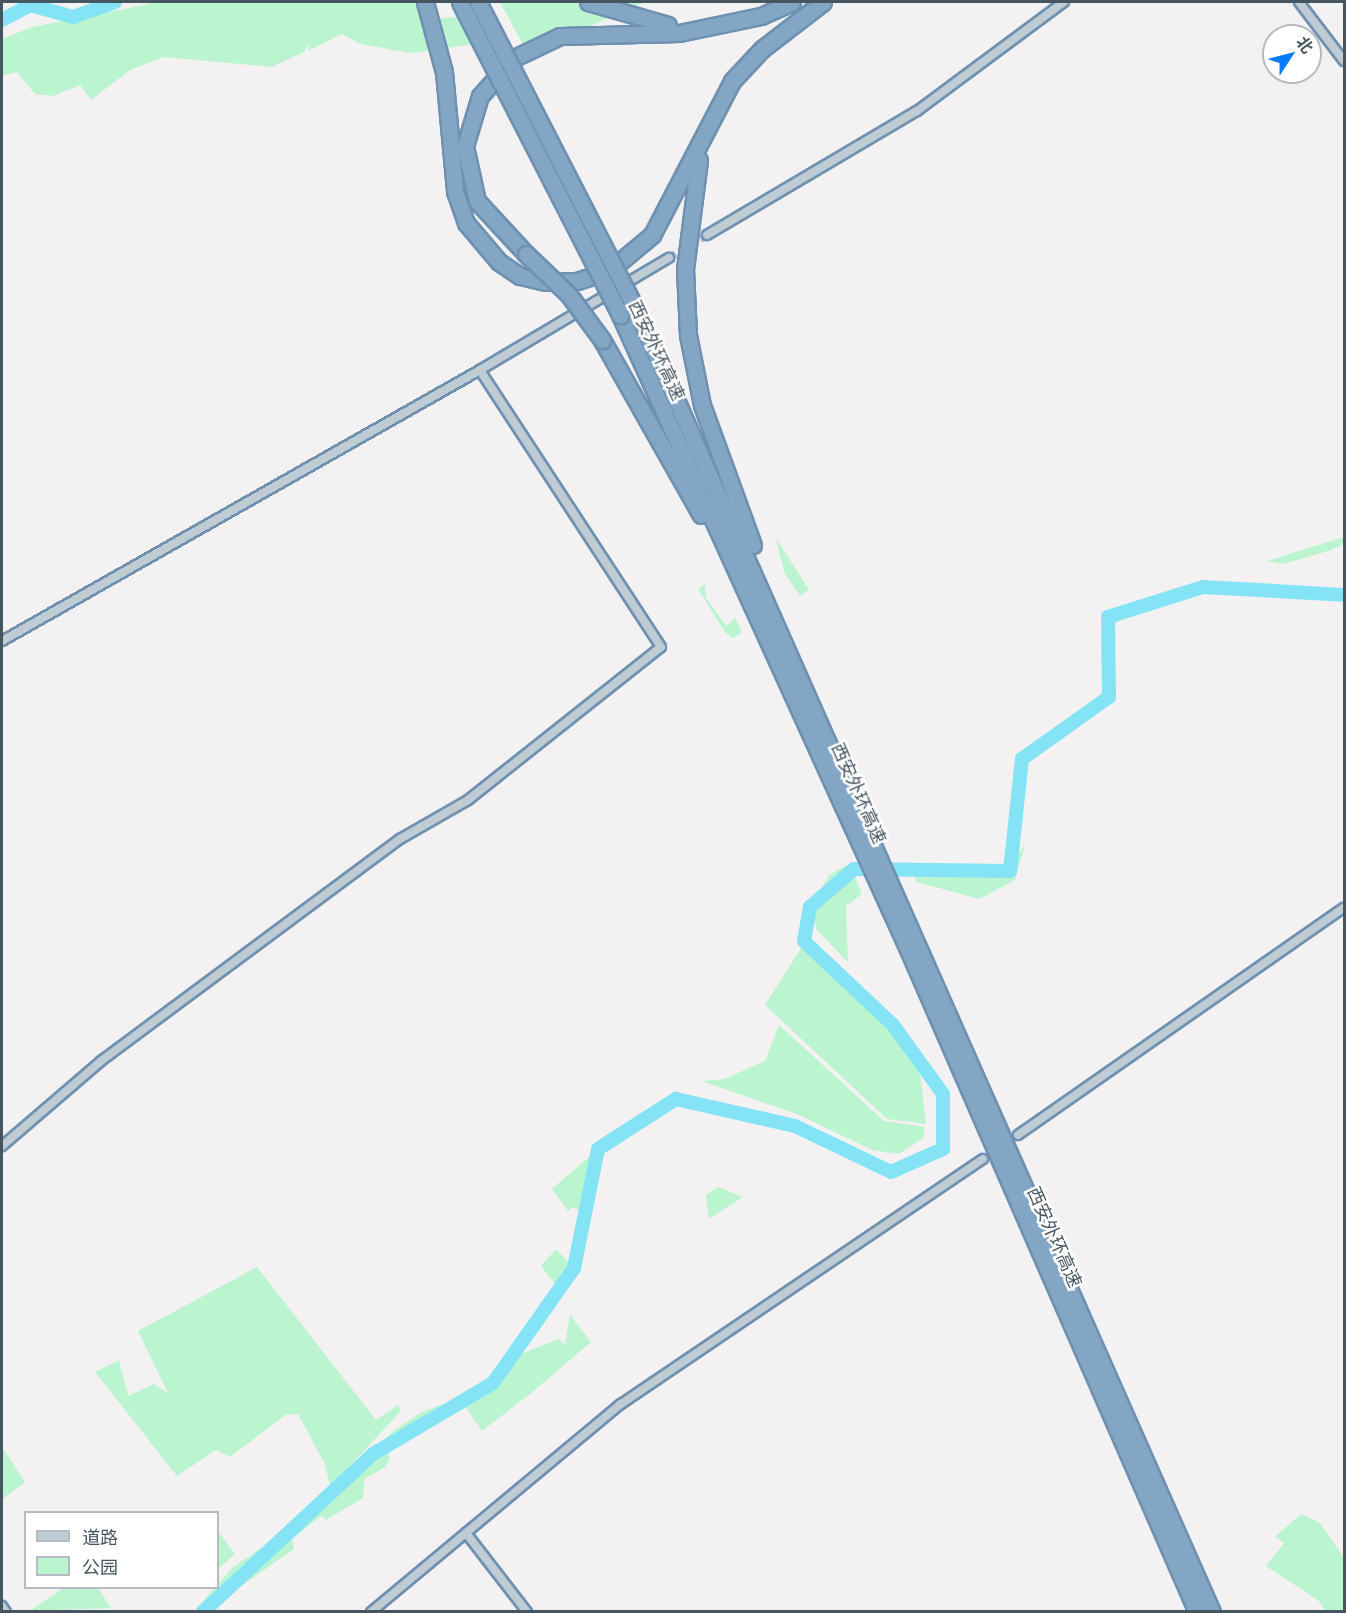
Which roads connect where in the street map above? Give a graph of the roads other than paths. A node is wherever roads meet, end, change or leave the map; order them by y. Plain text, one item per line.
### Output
1 (425, 2) edge
2 (460, 2) edge
3 (478, 2) edge
4 (792, 2) edge
5 (823, 2) edge
6 (1064, 2) edge
7 (1299, 2) edge
8 (592, 4) edge
9 (732, 23) junction
10 (1344, 62) edge
11 (715, 112) junction
12 (707, 235) tunnel mouth
13 (669, 258) tunnel mouth
14 (480, 370) junction
15 (2, 641) edge
16 (803, 699) junction
17 (893, 900) junction
18 (1344, 908) edge
19 (1018, 1135) dead end
20 (2, 1146) edge
21 (983, 1159) dead end
22 (466, 1533) junction
23 (2, 1606) edge
24 (6, 1611) edge
25 (371, 1611) edge
26 (526, 1611) edge
27 (1197, 1611) edge
28 (1212, 1611) edge

1 - 11 highway
2 - 16 highway, 西安外环高速, bridge
3 - 16 highway, 西安外环高速, bridge
4 - 9 highway
5 - 11 highway
6 - 12 street
7 - 10 street
8 - 9 highway
9 - 16 highway, bridge
11 - 16 highway
13 - 14 street
14 - 15 street
14 - 20 street
16 - 17 highway, 西安外环高速
17 - 27 highway, 西安外环高速
17 - 28 highway, 西安外环高速
18 - 19 street
21 - 22 street
22 - 25 street
22 - 26 street
23 - 24 street

